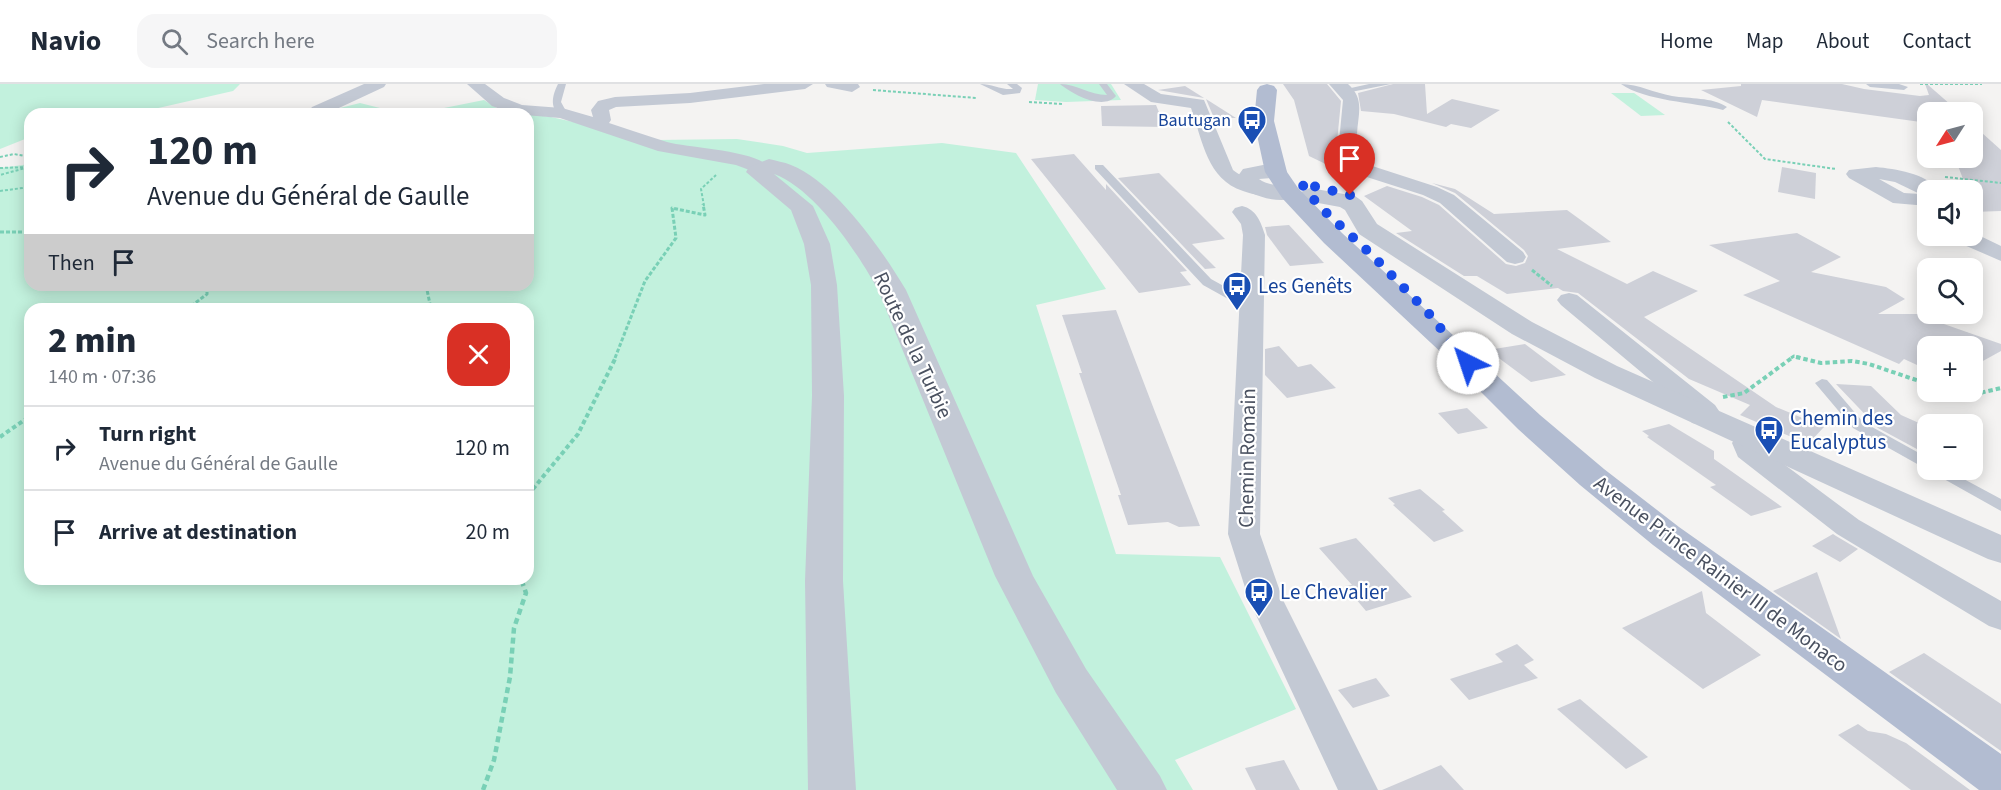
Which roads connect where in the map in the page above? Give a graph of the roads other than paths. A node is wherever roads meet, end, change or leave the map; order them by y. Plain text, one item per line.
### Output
1 (378, 84) edge
2 (476, 84) edge
3 (562, 84) edge
4 (805, 84) edge
5 (833, 84) edge
6 (984, 84) edge
7 (1011, 84) edge
8 (1064, 84) edge
9 (1103, 84) edge
10 (1132, 84) edge
11 (1387, 84) edge
12 (1625, 84) edge
13 (1870, 84) edge
14 (1908, 86) edge
15 (852, 87) road end
16 (1264, 87) edge
17 (1342, 87) edge
18 (1723, 107) road end
19 (325, 108) edge
20 (514, 108) edge
21 (534, 111) edge
22 (562, 113) junction
23 (599, 124) junction
24 (1099, 167) dead end
25 (760, 168) junction
26 (1282, 184) junction
27 (1917, 184) edge
28 (1900, 199) junction
29 (1917, 200) edge
30 (1242, 212) dead end
31 (1917, 213) edge
32 (1983, 245) edge
33 (2001, 254) edge
34 (1515, 257) road end
35 (1569, 300) road end
36 (1252, 307) junction
37 (1822, 383) dead end
38 (1702, 417) junction
39 (1749, 438) junction
40 (1917, 459) edge
41 (1954, 480) edge
42 (2001, 506) edge
43 (2001, 550) edge
44 (2001, 617) edge
45 (2001, 780) edge
46 (832, 790) edge
47 (1143, 790) edge
48 (1358, 790) edge

1 - 19 street
2 - 20 street
3 - 22 lane
4 - 23 street
5 - 15 street
6 - 7 lane
8 - 9 lane
10 - 26 street
11 - 17 lane
12 - 18 lane
13 - 14 lane
16 - 26 main road, Avenue Prince Rainier III de Monaco
17 - 34 street
21 - 22 street
22 - 23 street
23 - 25 street
24 - 36 lane
25 - 46 street
25 - 47 street, Route de la Turbie
26 - 38 street
26 - 45 main road, Avenue Prince Rainier III de Monaco
27 - 28 street
28 - 29 street
28 - 31 street
30 - 36 street, Chemin Romain
32 - 33 street
35 - 38 street
36 - 48 street, Chemin Romain
37 - 40 lane
38 - 39 street
39 - 43 street
39 - 44 street
41 - 42 lane

